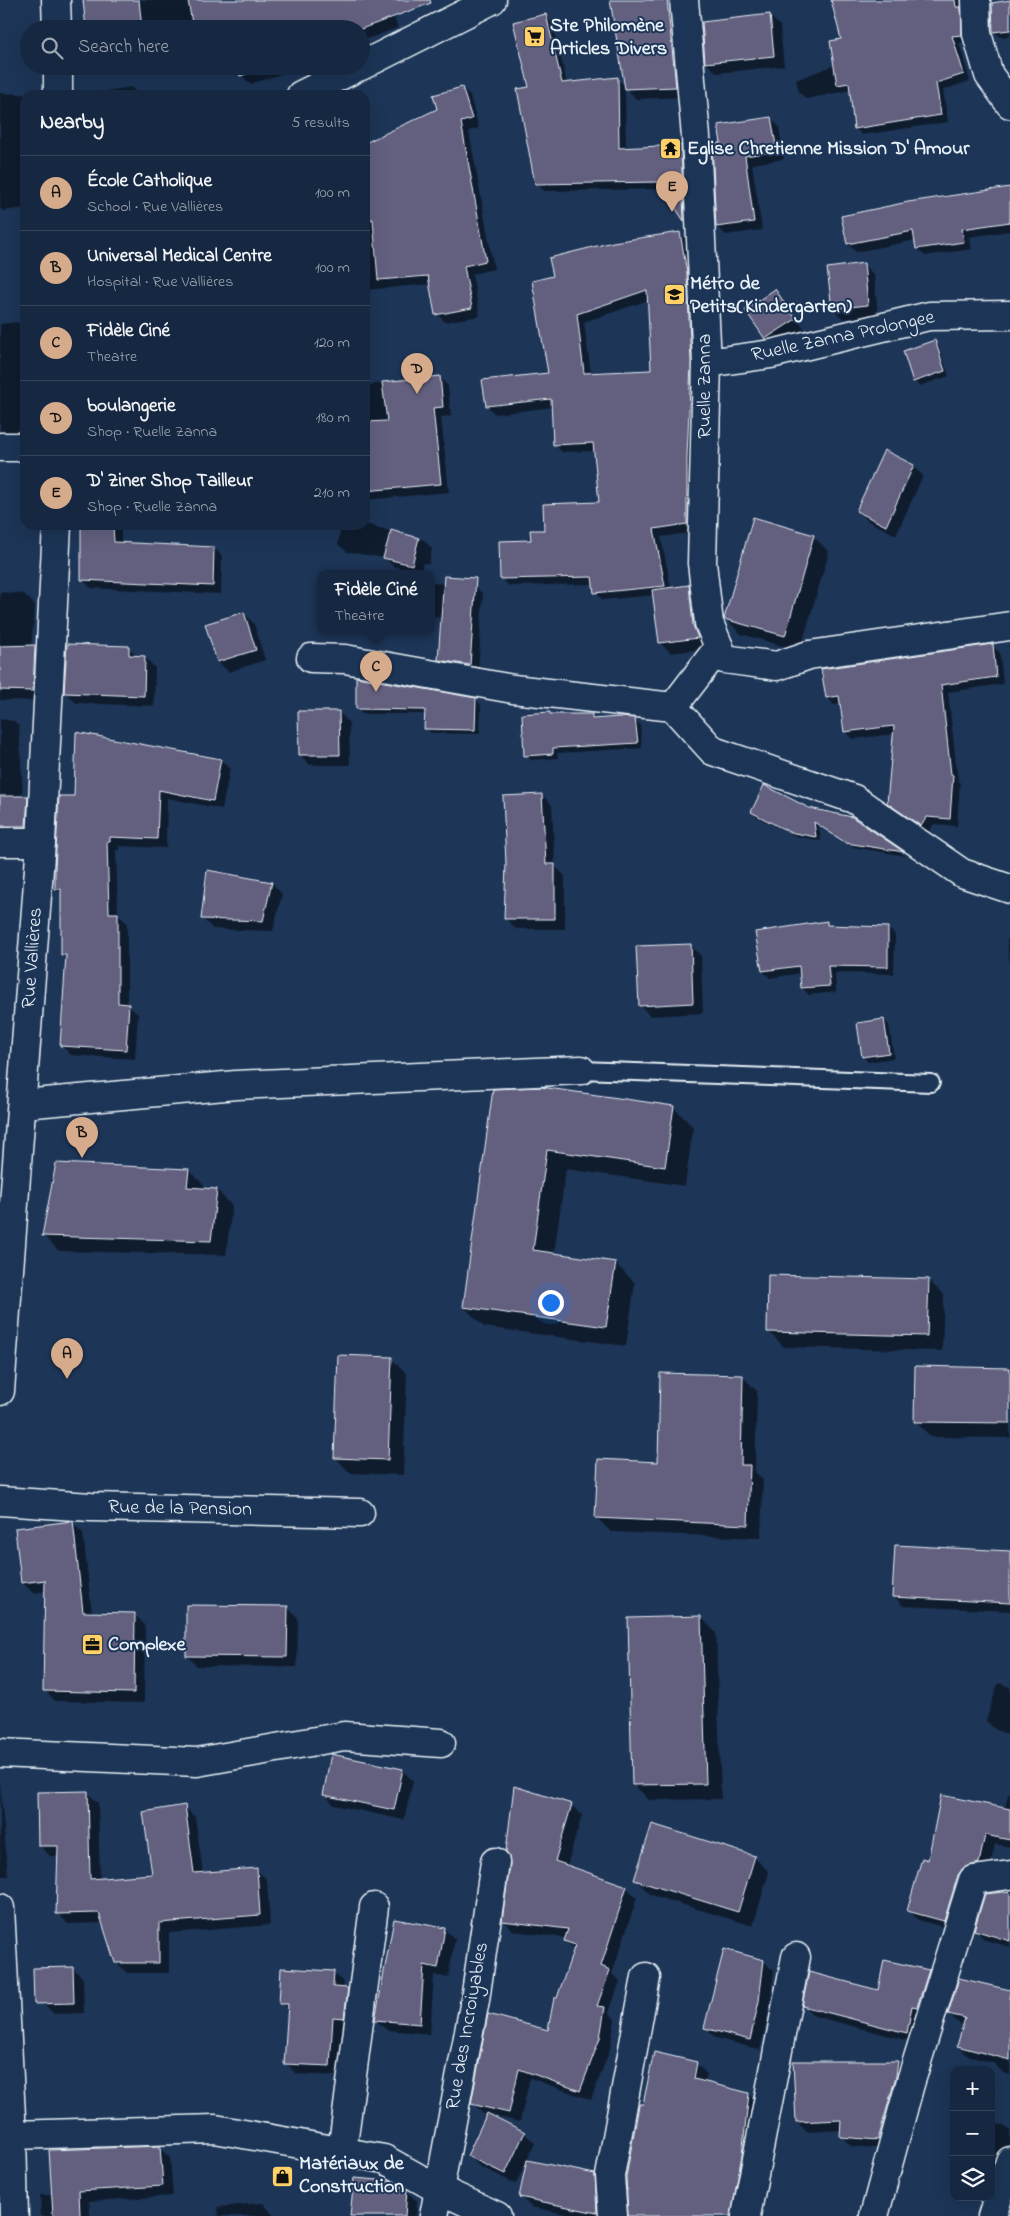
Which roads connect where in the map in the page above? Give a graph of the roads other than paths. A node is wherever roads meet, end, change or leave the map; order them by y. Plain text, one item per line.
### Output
1 (56, 0) edge
2 (492, 0) edge
3 (684, 0) edge
4 (976, 0) edge
5 (57, 20) edge
6 (370, 61) edge
7 (58, 75) edge
8 (341, 75) edge
9 (58, 90) edge
10 (310, 90) edge
11 (1010, 104) edge
12 (1010, 315) edge
13 (707, 363) junction
14 (0, 447) edge
15 (20, 448) edge
16 (57, 530) edge
17 (1010, 626) edge
18 (719, 647) junction
19 (311, 658) dead end
20 (673, 708) junction
21 (0, 842) edge
22 (41, 842) junction
23 (1010, 889) edge
24 (581, 1070) joint
25 (931, 1083) dead end
26 (23, 1104) junction
27 (5, 1242) edge
28 (0, 1391) edge
29 (0, 1501) edge
30 (360, 1513) dead end
31 (441, 1743) dead end
32 (0, 1753) edge
33 (495, 1862) dead end
34 (1010, 1875) edge
35 (374, 1907) dead end
36 (0, 1908) edge
37 (796, 1957) dead end
38 (646, 1977) dead end
39 (3, 2051) edge
40 (12, 2135) junction
41 (342, 2152) junction
42 (1010, 2161) edge
43 (438, 2190) junction
44 (14, 2216) edge
45 (434, 2216) edge
46 (497, 2216) edge
47 (613, 2216) edge
48 (746, 2216) edge
49 (874, 2216) edge
50 (992, 2216) edge

1 - 5 street
2 - 6 street
3 - 13 street, Ruelle Zanna
4 - 11 street
7 - 9 street
8 - 10 street
12 - 13 street, Ruelle Zanna Prolongee
13 - 18 street, Ruelle Zanna
14 - 15 street
16 - 22 street, Rue Vallières
17 - 18 street
18 - 20 street
19 - 20 street
20 - 23 street
21 - 22 street
22 - 26 street, Rue Vallières
24 - 25 lane
24 - 26 street
26 - 27 street, Rue Vallières
27 - 28 street, Rue Vallières
29 - 30 street, Rue de la Pension
31 - 32 street
33 - 43 street, Rue des Incroiyables
34 - 49 street
35 - 41 street
36 - 39 street
37 - 48 street
38 - 47 street
39 - 40 street
40 - 41 street
40 - 44 street
41 - 43 street
42 - 50 street
43 - 45 street, Rue des Incroiyables
43 - 46 street

